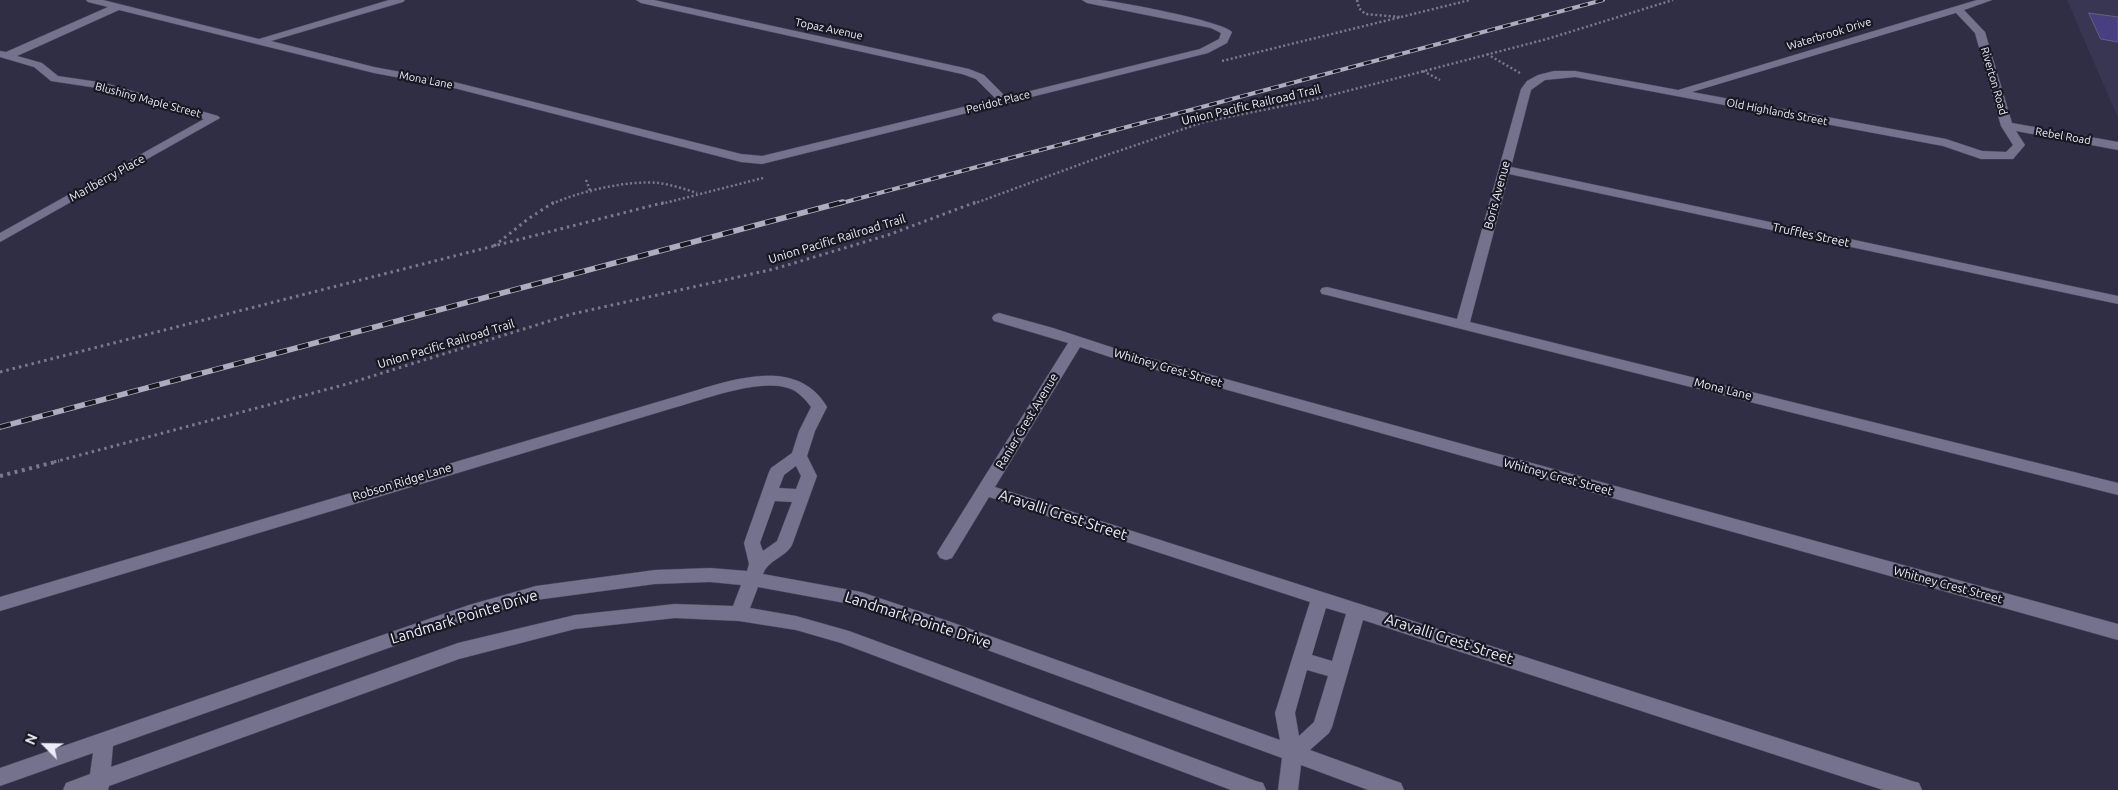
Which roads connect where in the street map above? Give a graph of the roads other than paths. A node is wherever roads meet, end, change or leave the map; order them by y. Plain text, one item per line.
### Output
1 (91, 0) edge
2 (400, 0) edge
3 (641, 0) edge
4 (1087, 0) edge
5 (1988, 0) edge
6 (116, 7) junction
7 (1957, 8) junction
8 (262, 41) junction
9 (3, 55) edge
10 (1544, 76) joint
11 (1678, 93) junction
12 (1002, 100) junction
13 (214, 118) joint
14 (2008, 126) junction
15 (2118, 146) edge
16 (2009, 156) joint
17 (762, 160) joint
18 (1504, 169) junction
19 (0, 238) edge
20 (1328, 291) dead end
21 (2118, 300) edge
22 (999, 318) dead end
23 (1463, 324) junction
24 (1076, 340) junction
25 (799, 456) junction
26 (2118, 489) edge
27 (985, 490) junction
28 (769, 494) junction
29 (802, 496) junction
30 (946, 553) dead end
31 (756, 571) junction
32 (1320, 597) junction
33 (0, 604) edge
34 (1357, 609) junction
35 (739, 614) junction
36 (2118, 632) edge
37 (1301, 660) junction
38 (1338, 671) junction
39 (104, 742) junction
40 (1292, 754) junction
41 (0, 777) edge
42 (99, 785) edge
43 (72, 790) edge
44 (1256, 790) edge
45 (1288, 790) edge
46 (1394, 790) edge
47 (1912, 790) edge

1 - 6 street, Mona Lane
2 - 8 street
3 - 12 street, Topaz Avenue
4 - 12 street, Peridot Place
5 - 7 street, Waterbrook Drive
6 - 8 street, Mona Lane
6 - 9 street
7 - 11 street, Waterbrook Drive
7 - 14 street, Riverton Road
8 - 17 street, Mona Lane
9 - 13 street, Blushing Maple Street
10 - 11 street, Old Highlands Street
10 - 18 street, Boris Avenue
11 - 16 street, Old Highlands Street
12 - 17 street, Peridot Place
13 - 19 street, Marlberry Place
14 - 15 street, Rebel Road
14 - 16 street, Riverton Road
18 - 21 street, Truffles Street
18 - 23 street, Boris Avenue
20 - 23 street, Mona Lane
22 - 24 street, Whitney Crest Street
23 - 26 street, Mona Lane
24 - 27 street, Ranier Crest Avenue
24 - 36 street, Whitney Crest Street
25 - 28 street
25 - 29 street
25 - 33 street, Robson Ridge Lane
27 - 30 street, Ranier Crest Avenue
27 - 32 street, Aravalli Crest Street
28 - 29 street
28 - 31 street
29 - 31 street
31 - 35 street
31 - 39 street, Landmark Pointe Drive
31 - 40 street, Landmark Pointe Drive
32 - 34 street, Aravalli Crest Street
32 - 37 street
34 - 38 street
34 - 47 street, Aravalli Crest Street
35 - 42 street
35 - 44 street
37 - 38 street
37 - 40 street
38 - 40 street
39 - 41 street, Landmark Pointe Drive
39 - 42 street
40 - 45 street
40 - 46 street, Landmark Pointe Drive
42 - 43 street

